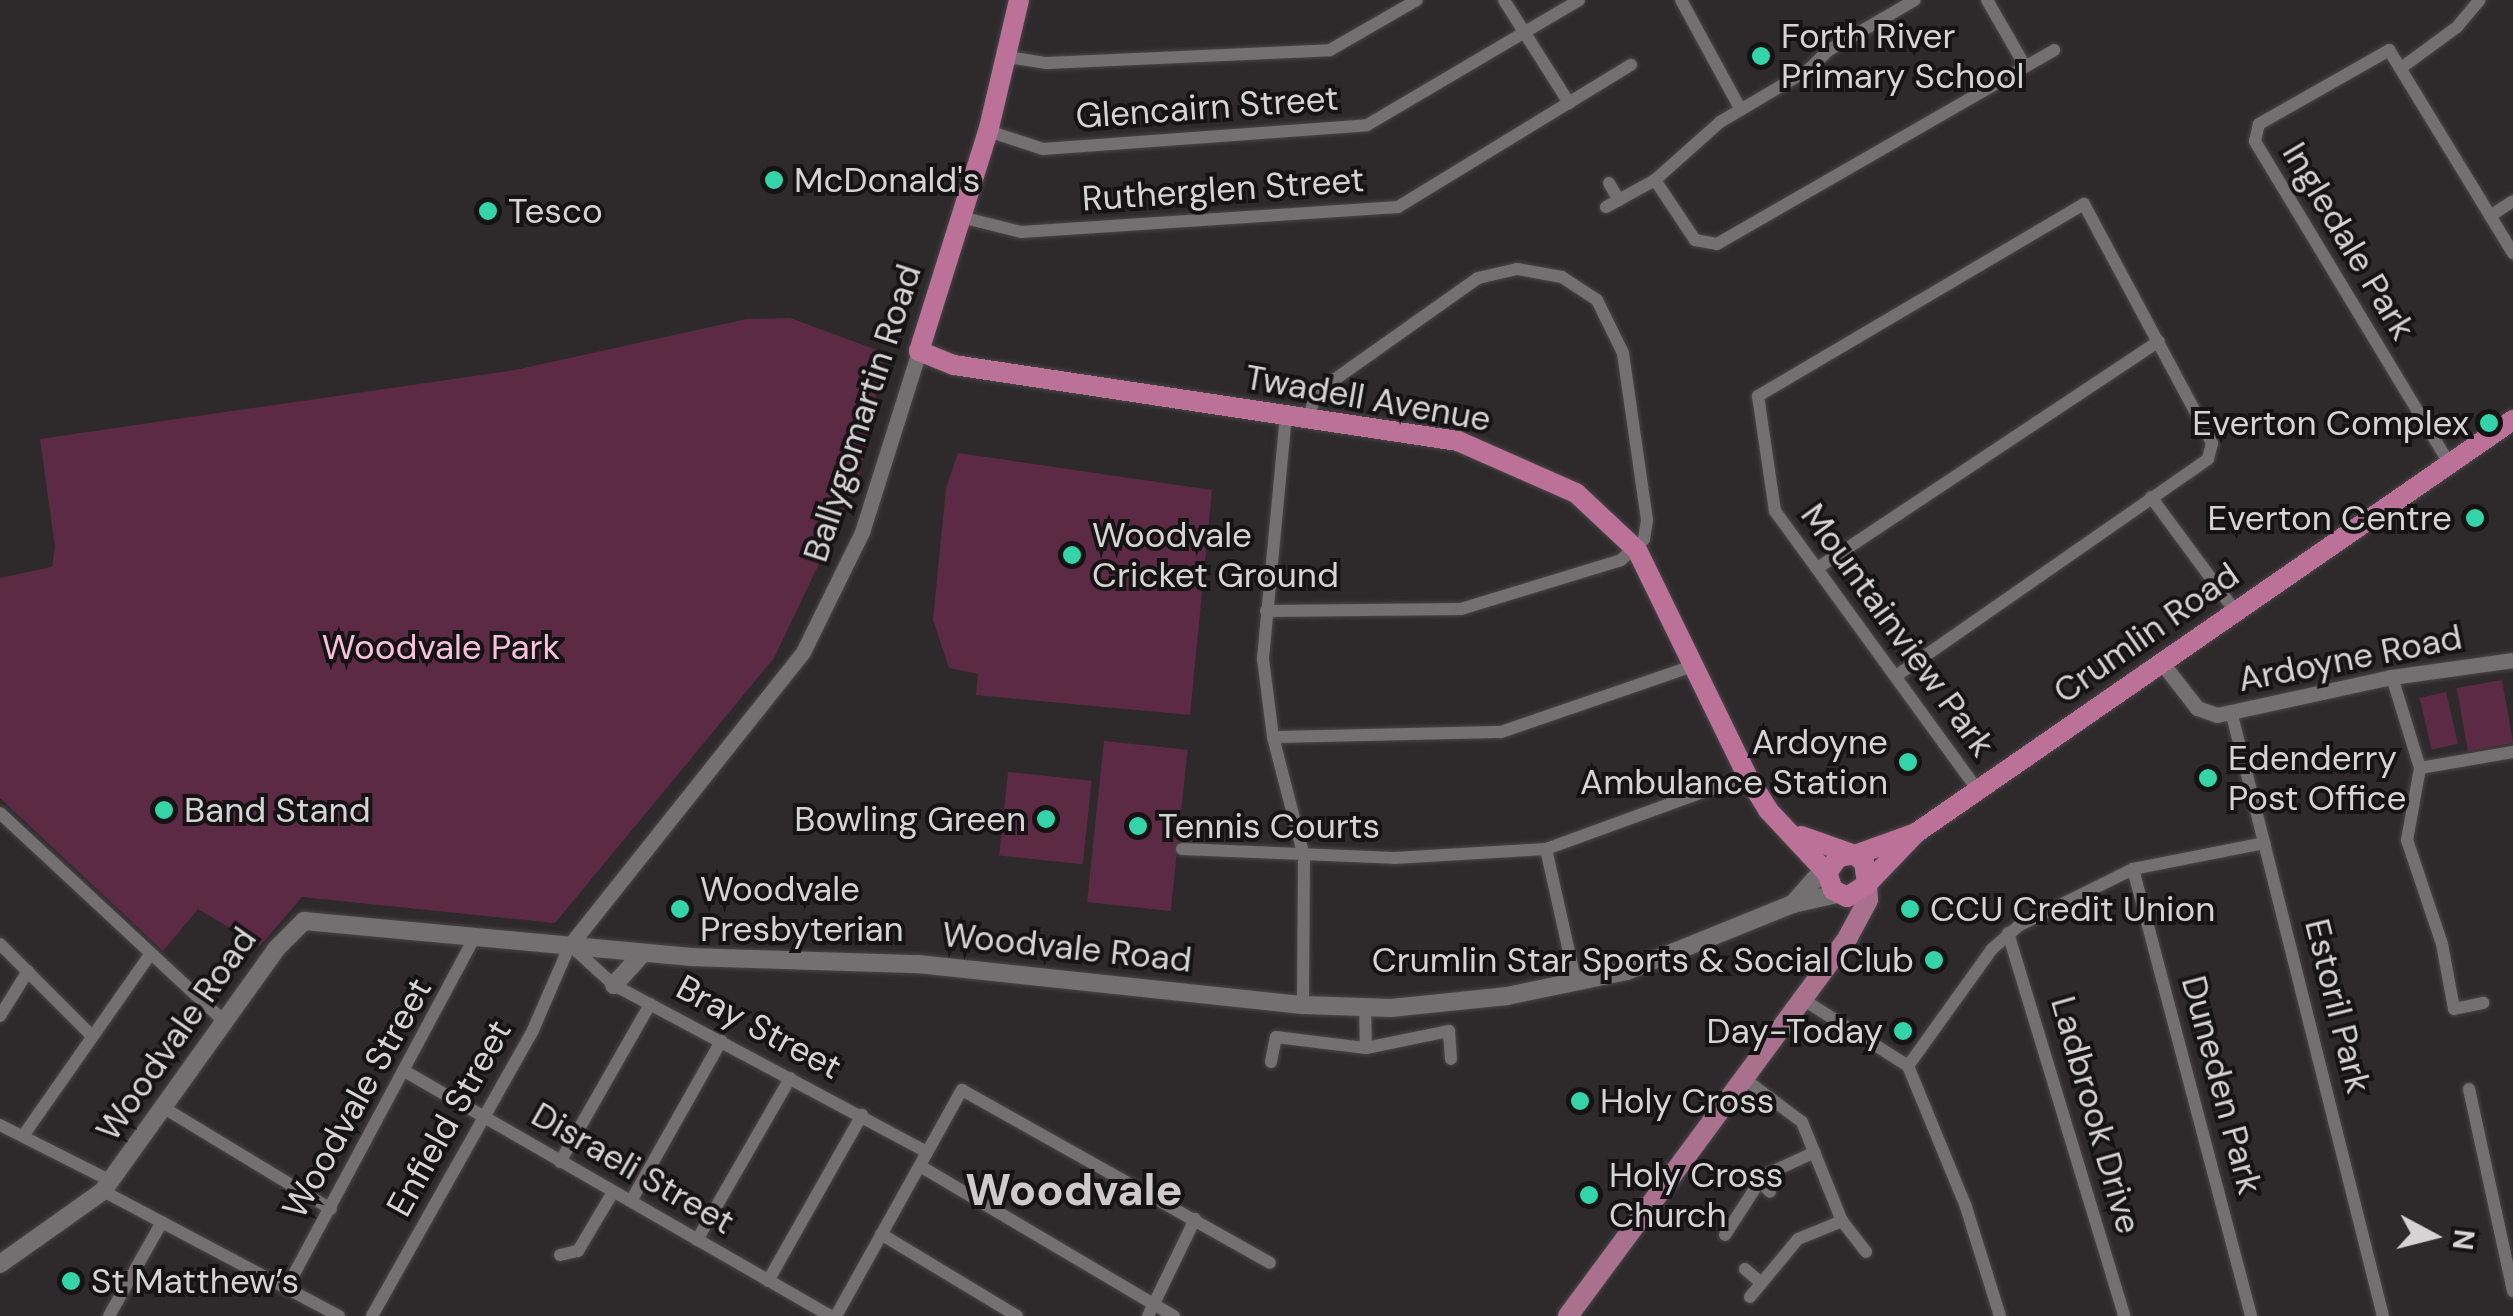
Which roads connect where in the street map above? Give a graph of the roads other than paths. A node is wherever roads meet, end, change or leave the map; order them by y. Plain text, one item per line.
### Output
1 (1018, 0) edge
2 (1418, 0) edge
3 (1504, 0) edge
4 (1580, 0) edge
5 (1681, 0) edge
6 (1915, 0) edge
7 (1987, 0) edge
8 (2480, 0) edge
9 (1524, 32) junction
10 (2054, 50) dead end
11 (1008, 57) junction
12 (1631, 64) dead end
13 (2025, 66) junction
14 (2401, 68) junction
15 (1569, 104) junction
16 (1741, 110) junction
17 (988, 132) junction
18 (1656, 180) junction
19 (1608, 183) dead end
20 (2513, 200) edge
21 (2490, 216) junction
22 (961, 217) junction
23 (2513, 254) edge
24 (2159, 341) junction
25 (919, 351) junction
26 (1286, 416) junction
27 (1309, 419) junction
28 (2513, 420) edge
29 (2449, 464) junction
30 (2151, 497) junction
31 (1638, 550) junction
32 (1819, 567) junction
33 (1266, 611) junction
34 (2235, 611) junction
35 (2513, 660) edge
36 (2162, 663) junction
37 (1696, 665) junction
38 (1896, 676) junction
39 (2392, 676) junction
40 (2232, 711) junction
41 (1274, 737) junction
42 (2513, 752) edge
43 (2420, 768) junction
44 (1747, 776) junction
45 (1977, 790) junction
46 (0, 813) edge
47 (1791, 830) junction
48 (1916, 833) junction
49 (2264, 843) junction
50 (1182, 849) dead end
51 (1546, 849) junction
52 (1853, 855) junction
53 (1304, 858) junction
54 (2133, 869) junction
55 (1835, 884) junction
56 (1867, 884) junction
57 (2008, 933) junction
58 (476, 934) junction
59 (1840, 941) junction
60 (0, 944) edge
61 (570, 946) junction
62 (643, 954) junction
63 (149, 956) junction
64 (28, 972) junction
65 (1576, 983) junction
66 (614, 985) junction
67 (1799, 998) junction
68 (2483, 1003) dead end
69 (650, 1004) junction
70 (1303, 1006) junction
71 (1366, 1008) junction
72 (0, 1016) edge
73 (224, 1022) junction
74 (92, 1036) junction
75 (721, 1041) junction
76 (1366, 1048) junction
77 (1451, 1058) dead end
78 (1270, 1062) dead end
79 (1908, 1066) junction
80 (406, 1072) junction
81 (1742, 1077) junction
82 (790, 1078) junction
83 (2470, 1089) dead end
84 (164, 1108) junction
85 (862, 1115) junction
86 (484, 1118) junction
87 (0, 1124) edge
88 (23, 1136) junction
89 (928, 1152) junction
90 (1815, 1152) junction
91 (560, 1162) junction
92 (920, 1166) junction
93 (1760, 1180) junction
94 (107, 1186) junction
95 (613, 1192) junction
96 (1770, 1192) dead end
97 (631, 1202) junction
98 (331, 1208) junction
99 (1195, 1219) junction
100 (162, 1222) junction
101 (1844, 1222) junction
102 (881, 1234) junction
103 (1725, 1236) dead end
104 (697, 1240) junction
105 (1866, 1252) dead end
106 (560, 1255) dead end
107 (1270, 1263) dead end
108 (0, 1264) edge
109 (1745, 1270) dead end
110 (768, 1280) junction
111 (1761, 1283) junction
112 (286, 1288) junction
113 (2513, 1291) edge
114 (1750, 1297) dead end
115 (1151, 1310) edge
116 (109, 1316) edge
117 (338, 1316) edge
118 (372, 1316) edge
119 (833, 1316) edge
120 (1016, 1316) edge
121 (1174, 1316) edge
122 (1568, 1316) edge
123 (2000, 1316) edge
124 (2124, 1316) edge
125 (2252, 1316) edge
126 (2383, 1316) edge

1 - 11 highway, Ballygomartin Road
2 - 11 street
3 - 9 street
4 - 9 street, Glencairn Street
5 - 16 street
6 - 16 street
7 - 13 street
8 - 14 street
9 - 15 street
9 - 17 street, Glencairn Street
10 - 13 street
11 - 17 highway, Ballygomartin Road
12 - 15 street, Rutherglen Street
13 - 18 street
14 - 21 street
14 - 29 street, Ingledale Park
15 - 22 street, Rutherglen Street
16 - 18 street
17 - 22 highway, Ballygomartin Road
18 - 19 street
20 - 21 street
21 - 23 street
22 - 25 highway, Ballygomartin Road
24 - 30 street
24 - 32 street
24 - 32 street, Mountainview Park
25 - 26 highway, Twadell Avenue
25 - 61 street, Ballygomartin Road
26 - 27 highway, Twadell Avenue
26 - 33 street
27 - 31 highway, Twadell Avenue
27 - 31 street
28 - 29 highway, Crumlin Road
29 - 34 highway, Crumlin Road
30 - 34 street
30 - 38 street
31 - 33 street
31 - 37 highway, Twadell Avenue
32 - 38 street, Mountainview Park
33 - 41 street
34 - 36 highway, Crumlin Road
35 - 39 street, Ardoyne Road
36 - 40 street, Ardoyne Road
36 - 45 highway, Crumlin Road
37 - 41 street
37 - 44 highway, Twadell Avenue
38 - 45 street, Mountainview Park
39 - 40 street, Ardoyne Road
39 - 43 street
40 - 49 street, Estoril Park
41 - 53 street
42 - 43 street
43 - 68 street
44 - 47 highway, Twadell Avenue
44 - 51 street
45 - 48 highway, Crumlin Road
46 - 63 street
47 - 52 highway, Twadell Avenue
47 - 55 highway, Twadell Avenue
48 - 52 highway, Crumlin Road
48 - 56 highway, Crumlin Road
49 - 54 street
49 - 126 street, Estoril Park
50 - 53 street
51 - 53 street
51 - 65 street
52 - 55 highway, Crumlin Road
52 - 56 highway
53 - 70 street
54 - 57 street
54 - 125 street, Duneden Park
55 - 56 highway
55 - 59 main road, Crumlin Road
55 - 65 main road, Woodvale Road
56 - 59 main road, Crumlin Road
57 - 79 street
57 - 124 street, Ladbrook Drive
58 - 61 main road, Woodvale Road
58 - 73 main road, Woodvale Road
58 - 80 street, Woodvale Street
59 - 67 main road, Crumlin Road
60 - 64 street
61 - 62 main road, Woodvale Road
61 - 66 street, Bray Street
61 - 86 street, Enfield Street
62 - 66 main road
62 - 70 main road, Woodvale Road
63 - 73 street
63 - 74 street
64 - 72 street
64 - 74 street
65 - 71 main road, Woodvale Road
66 - 69 street, Bray Street
67 - 79 street
67 - 81 main road, Crumlin Road
69 - 75 street, Bray Street
69 - 91 street
70 - 71 main road, Woodvale Road
71 - 76 street
73 - 84 main road, Woodvale Road
74 - 88 street
75 - 82 street, Bray Street
75 - 97 street
76 - 77 street
76 - 78 street
79 - 123 street
80 - 86 street, Disraeli Street
80 - 98 street, Woodvale Street
81 - 90 street
81 - 122 main road, Crumlin Road
82 - 85 street, Bray Street
82 - 104 street
83 - 113 street
84 - 94 main road, Woodvale Road
84 - 98 street
85 - 89 street, Bray Street
85 - 110 street
86 - 91 street, Disraeli Street
86 - 118 street, Enfield Street
87 - 88 street
88 - 94 street
89 - 92 street
89 - 99 street
90 - 93 street
90 - 101 street
91 - 95 street, Disraeli Street
92 - 102 street
92 - 115 street
93 - 96 street
93 - 103 street
94 - 100 street
94 - 108 main road, Woodvale Road
95 - 97 street, Disraeli Street
95 - 106 street
97 - 104 street, Disraeli Street
98 - 112 street, Woodvale Street
99 - 107 street
99 - 115 street
100 - 112 street
100 - 116 street
101 - 105 street
101 - 111 street
102 - 119 street
102 - 120 street
104 - 110 street, Disraeli Street
109 - 111 street
110 - 119 street, Disraeli Street
111 - 114 street
112 - 117 street
115 - 121 street

